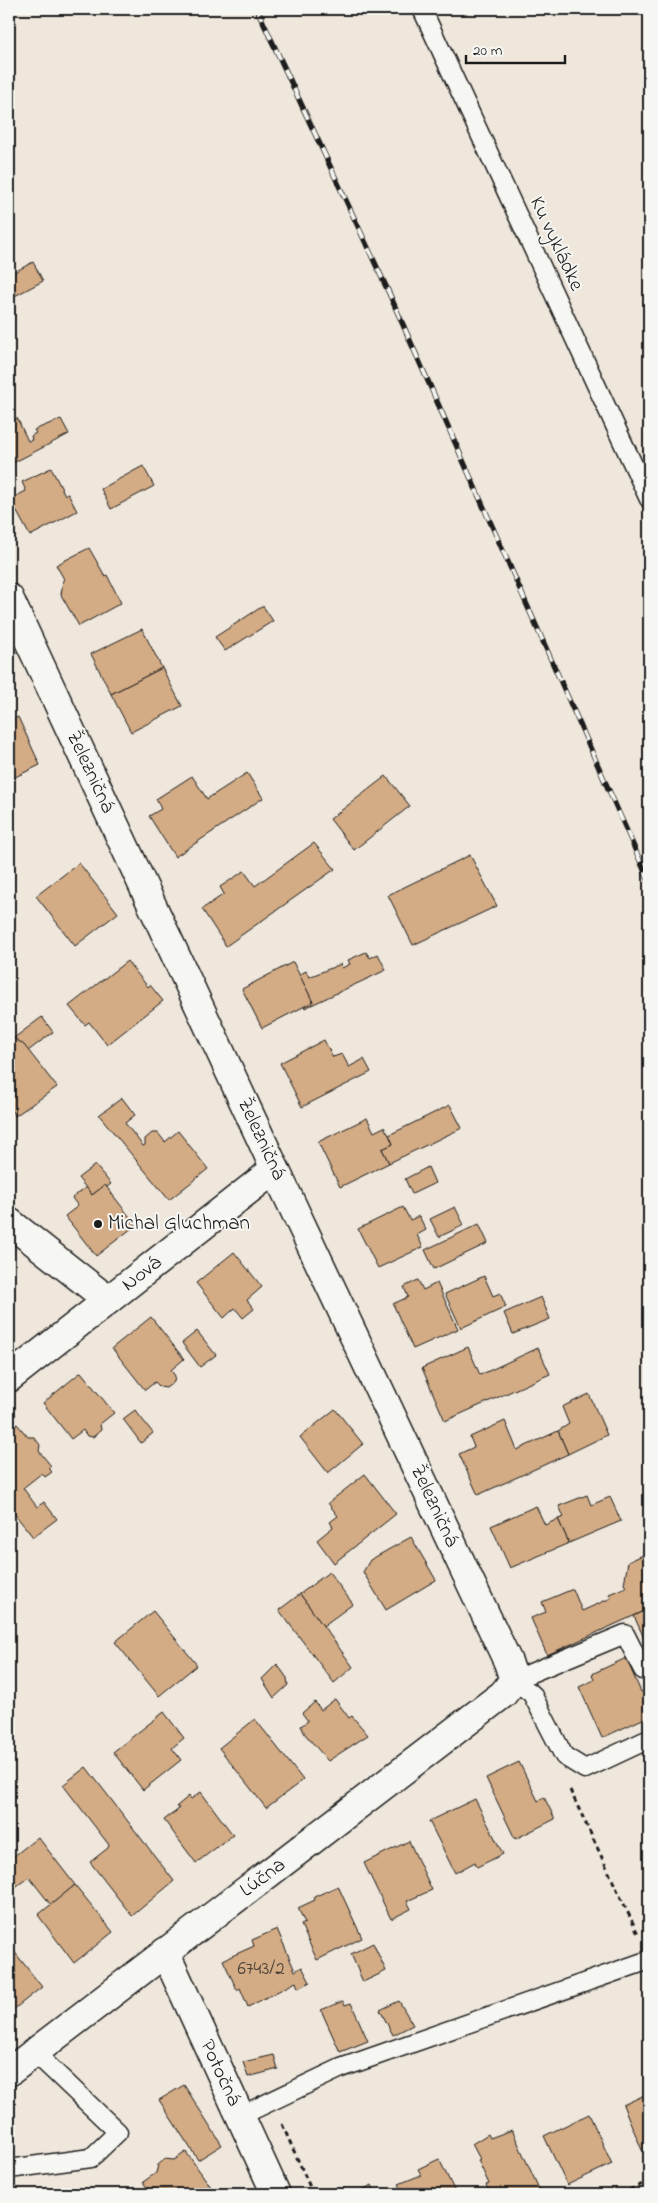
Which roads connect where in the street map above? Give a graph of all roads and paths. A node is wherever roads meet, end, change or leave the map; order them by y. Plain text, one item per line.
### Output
1 (422, 9) edge
2 (649, 499) edge
3 (9, 598) edge
4 (275, 1169) junction
5 (9, 1222) edge
6 (108, 1300) junction
7 (9, 1378) edge
8 (649, 1667) edge
9 (514, 1680) junction
10 (649, 1739) edge
11 (564, 1756) junction
12 (641, 1938) dead end
13 (165, 1952) junction
14 (649, 1960) edge
15 (34, 2052) junction
16 (9, 2072) edge
17 (272, 2101) junction
18 (240, 2116) junction
19 (9, 2169) edge
20 (649, 2181) edge
21 (276, 2194) edge
22 (313, 2194) edge
23 (621, 2194) edge

1 - 2 lane, Ku vykládke
3 - 4 street, Železničná
4 - 6 street, Nová
4 - 9 street, Železničná
5 - 6 street
6 - 7 street, Nová
8 - 9 lane
9 - 11 lane
9 - 13 street, Lúčna
10 - 11 lane
11 - 12 path
13 - 15 street, Lúčna
13 - 18 street, Potočná
14 - 17 lane
15 - 16 street, Lúčna
15 - 19 lane
17 - 18 lane
17 - 22 path
18 - 21 street, Potočná
20 - 23 path

